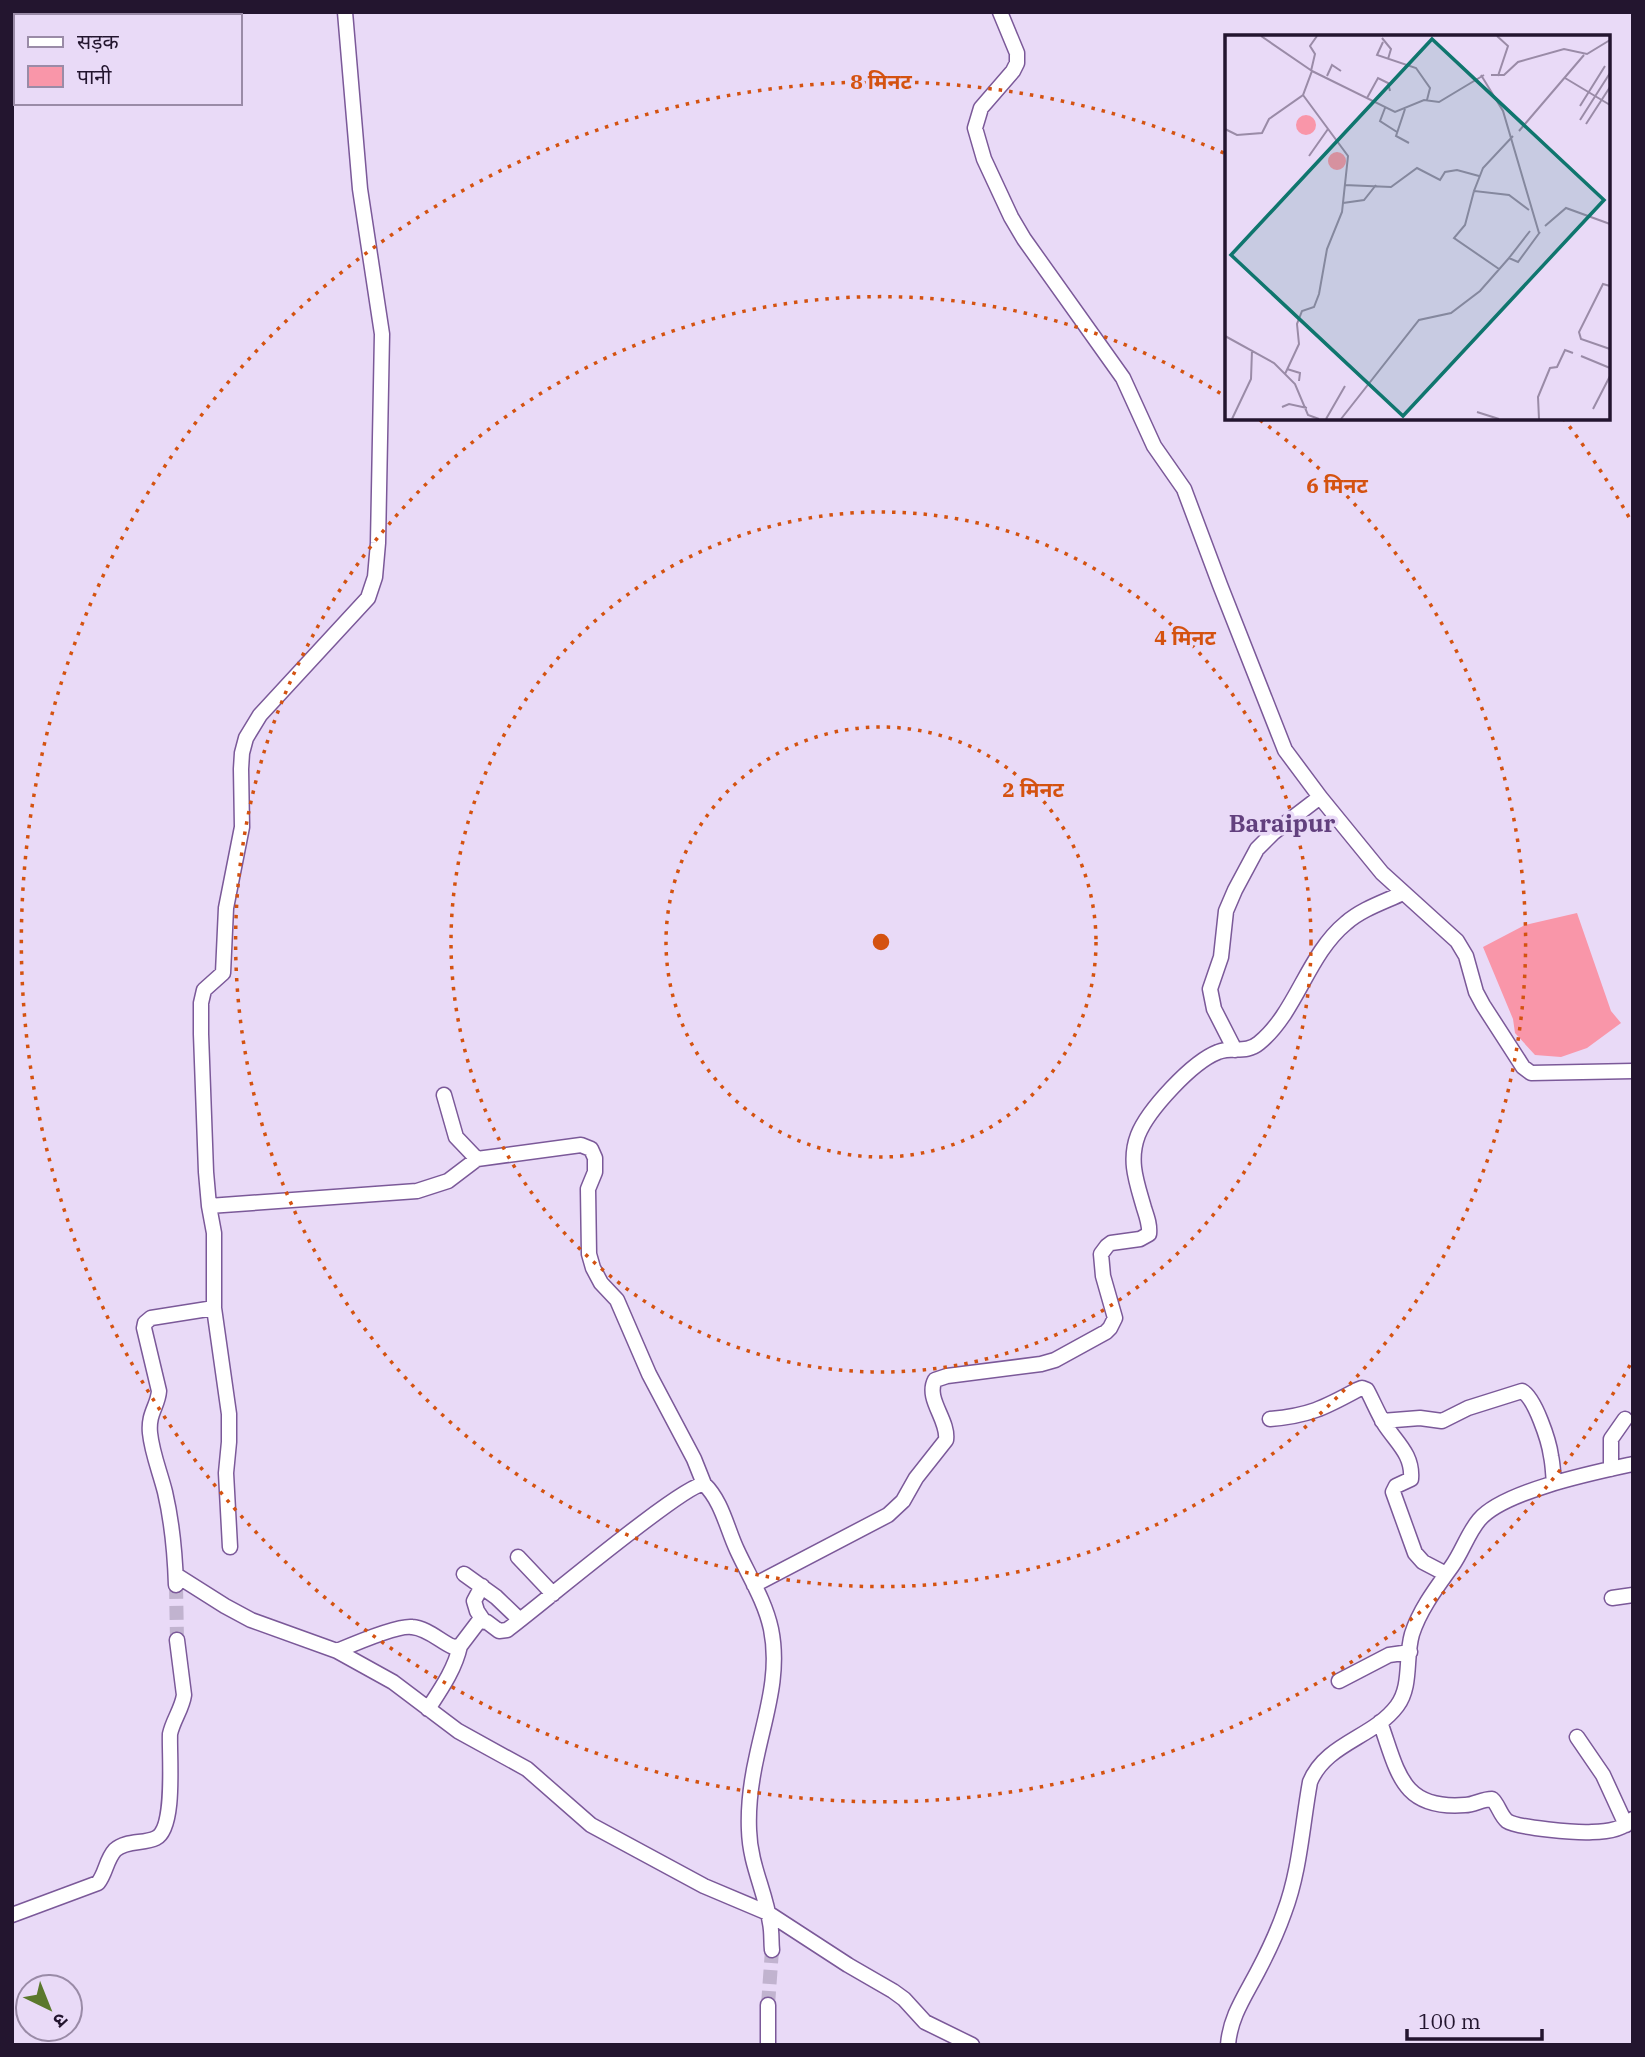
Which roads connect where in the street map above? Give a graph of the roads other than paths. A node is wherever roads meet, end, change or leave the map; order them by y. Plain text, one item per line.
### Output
1 (345, 12) edge
2 (1000, 12) edge
3 (1320, 797) junction
4 (1403, 893) junction
5 (1235, 1050) junction
6 (1633, 1071) edge
7 (444, 1095) dead end
8 (477, 1158) junction
9 (209, 1206) junction
10 (214, 1308) junction
11 (1270, 1419) dead end
12 (1625, 1419) dead end
13 (1382, 1420) junction
14 (1633, 1464) edge
15 (1611, 1469) junction
16 (1553, 1483) junction
17 (708, 1487) junction
18 (230, 1547) dead end
19 (518, 1558) dead end
20 (464, 1574) dead end
21 (1446, 1574) junction
22 (754, 1585) junction
23 (482, 1586) junction
24 (553, 1594) junction
25 (1633, 1595) edge
26 (1612, 1598) dead end
27 (483, 1620) junction
28 (520, 1620) junction
29 (177, 1640) tunnel mouth
30 (460, 1646) junction
31 (337, 1651) junction
32 (1410, 1652) junction
33 (1339, 1681) dead end
34 (428, 1709) junction
35 (1380, 1722) junction
36 (1577, 1737) dead end
37 (1629, 1822) edge
38 (768, 1913) junction
39 (12, 1915) edge
40 (772, 1950) tunnel mouth
41 (768, 2005) tunnel mouth
42 (768, 2045) edge
43 (972, 2045) edge
44 (1228, 2045) edge

1 - 9 street
2 - 3 street
3 - 4 street
3 - 5 street
4 - 5 street
4 - 6 street
5 - 22 street
7 - 8 street
8 - 9 street
8 - 17 street
9 - 10 street
10 - 18 street
10 - 31 street
11 - 13 street
12 - 15 street
13 - 16 street
13 - 21 street
14 - 15 street
15 - 16 street
16 - 21 street
17 - 22 street
17 - 24 street
19 - 24 street
20 - 23 street
21 - 32 street
22 - 38 street
23 - 27 street
23 - 28 street
24 - 28 street
25 - 26 street
27 - 28 street
27 - 30 street
29 - 39 street
30 - 31 street
30 - 34 street
31 - 34 street
32 - 33 street
32 - 35 street
34 - 38 street
35 - 37 street
35 - 44 street
36 - 37 street
38 - 40 street
38 - 43 street
41 - 42 street

